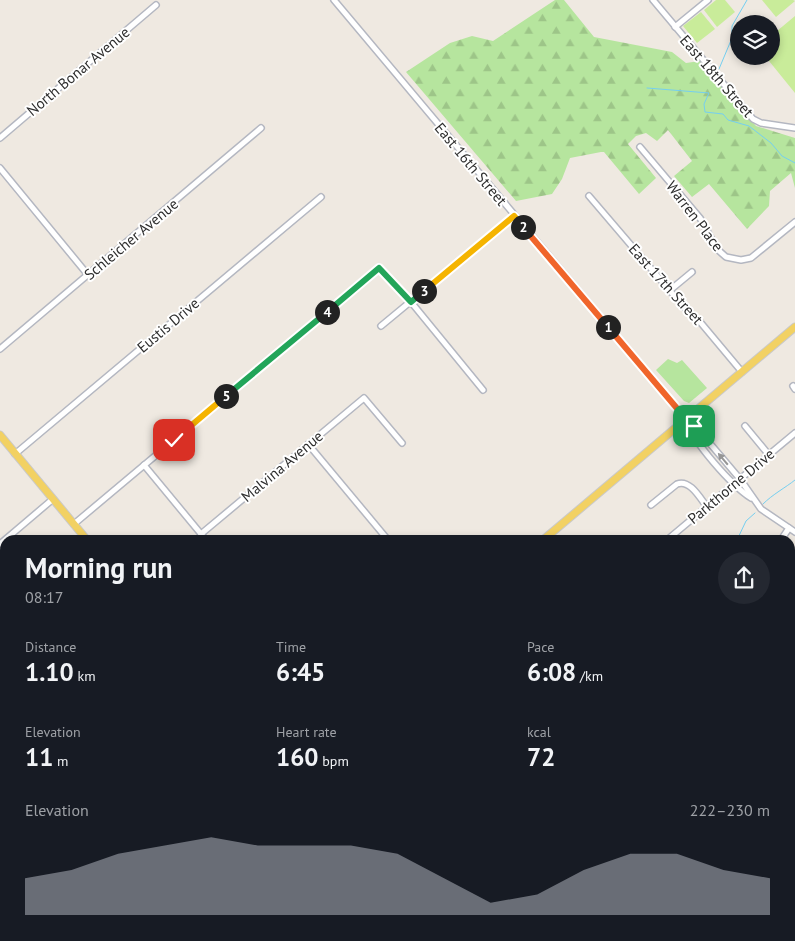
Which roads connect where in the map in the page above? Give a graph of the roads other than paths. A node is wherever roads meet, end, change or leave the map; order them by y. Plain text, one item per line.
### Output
1 (334, 0) edge
2 (653, 0) edge
3 (708, 0) edge
4 (156, 5) dead end
5 (675, 27) junction
6 (261, 128) dead end
7 (795, 128) edge
8 (0, 138) edge
9 (640, 147) dead end
10 (0, 168) edge
11 (588, 196) dead end
12 (321, 197) dead end
13 (514, 216) junction
14 (795, 222) edge
15 (692, 272) dead end
16 (88, 274) junction
17 (670, 291) junction
18 (411, 302) junction
19 (382, 326) dead end
20 (795, 328) edge
21 (0, 349) edge
22 (742, 372) junction
23 (483, 390) dead end
24 (686, 419) junction
25 (745, 426) dead end
26 (795, 433) edge
27 (0, 435) edge
28 (308, 444) junction
29 (402, 444) dead end
30 (15, 454) junction
31 (768, 455) junction
32 (144, 465) junction
33 (740, 479) junction
34 (734, 484) junction
35 (752, 498) junction
36 (53, 499) junction
37 (651, 505) dead end
38 (707, 507) junction
39 (74, 524) junction
40 (789, 528) junction
41 (795, 532) edge
42 (201, 534) joint
43 (11, 535) edge
44 (83, 535) edge
45 (384, 535) edge
46 (549, 535) edge
47 (673, 535) edge
48 (784, 535) edge

1 - 13 street, East 16th Street
2 - 5 street, East 18th Street
3 - 5 street
4 - 8 street, North Bonar Avenue
5 - 7 street, East 18th Street
6 - 16 street, Schleicher Avenue
9 - 14 street, Warren Place
10 - 16 street
11 - 17 street, East 17th Street
12 - 30 street, Eustis Drive
13 - 18 street
13 - 24 street, East 16th Street
15 - 17 street
16 - 21 street, Schleicher Avenue
17 - 22 street, East 17th Street
18 - 19 street
18 - 23 street
18 - 32 street
20 - 22 main road
22 - 24 main road
33 -> 24 street
24 - 34 street
24 - 46 main road
25 - 31 street
26 - 31 street, Parkthorne Drive
27 - 30 main road
28 - 29 street, Malvina Avenue
28 - 42 street, Malvina Avenue
28 - 45 street
30 - 36 main road
31 - 33 street, Parkthorne Drive
32 - 39 street
32 - 42 street
33 - 34 street, Parkthorne Drive
33 - 35 street
34 - 35 street
34 - 38 street, Parkthorne Drive
35 - 40 street
36 - 39 main road
36 - 43 street
37 - 38 street
38 - 47 street, Parkthorne Drive
39 - 44 main road
40 - 41 street
40 - 48 street

